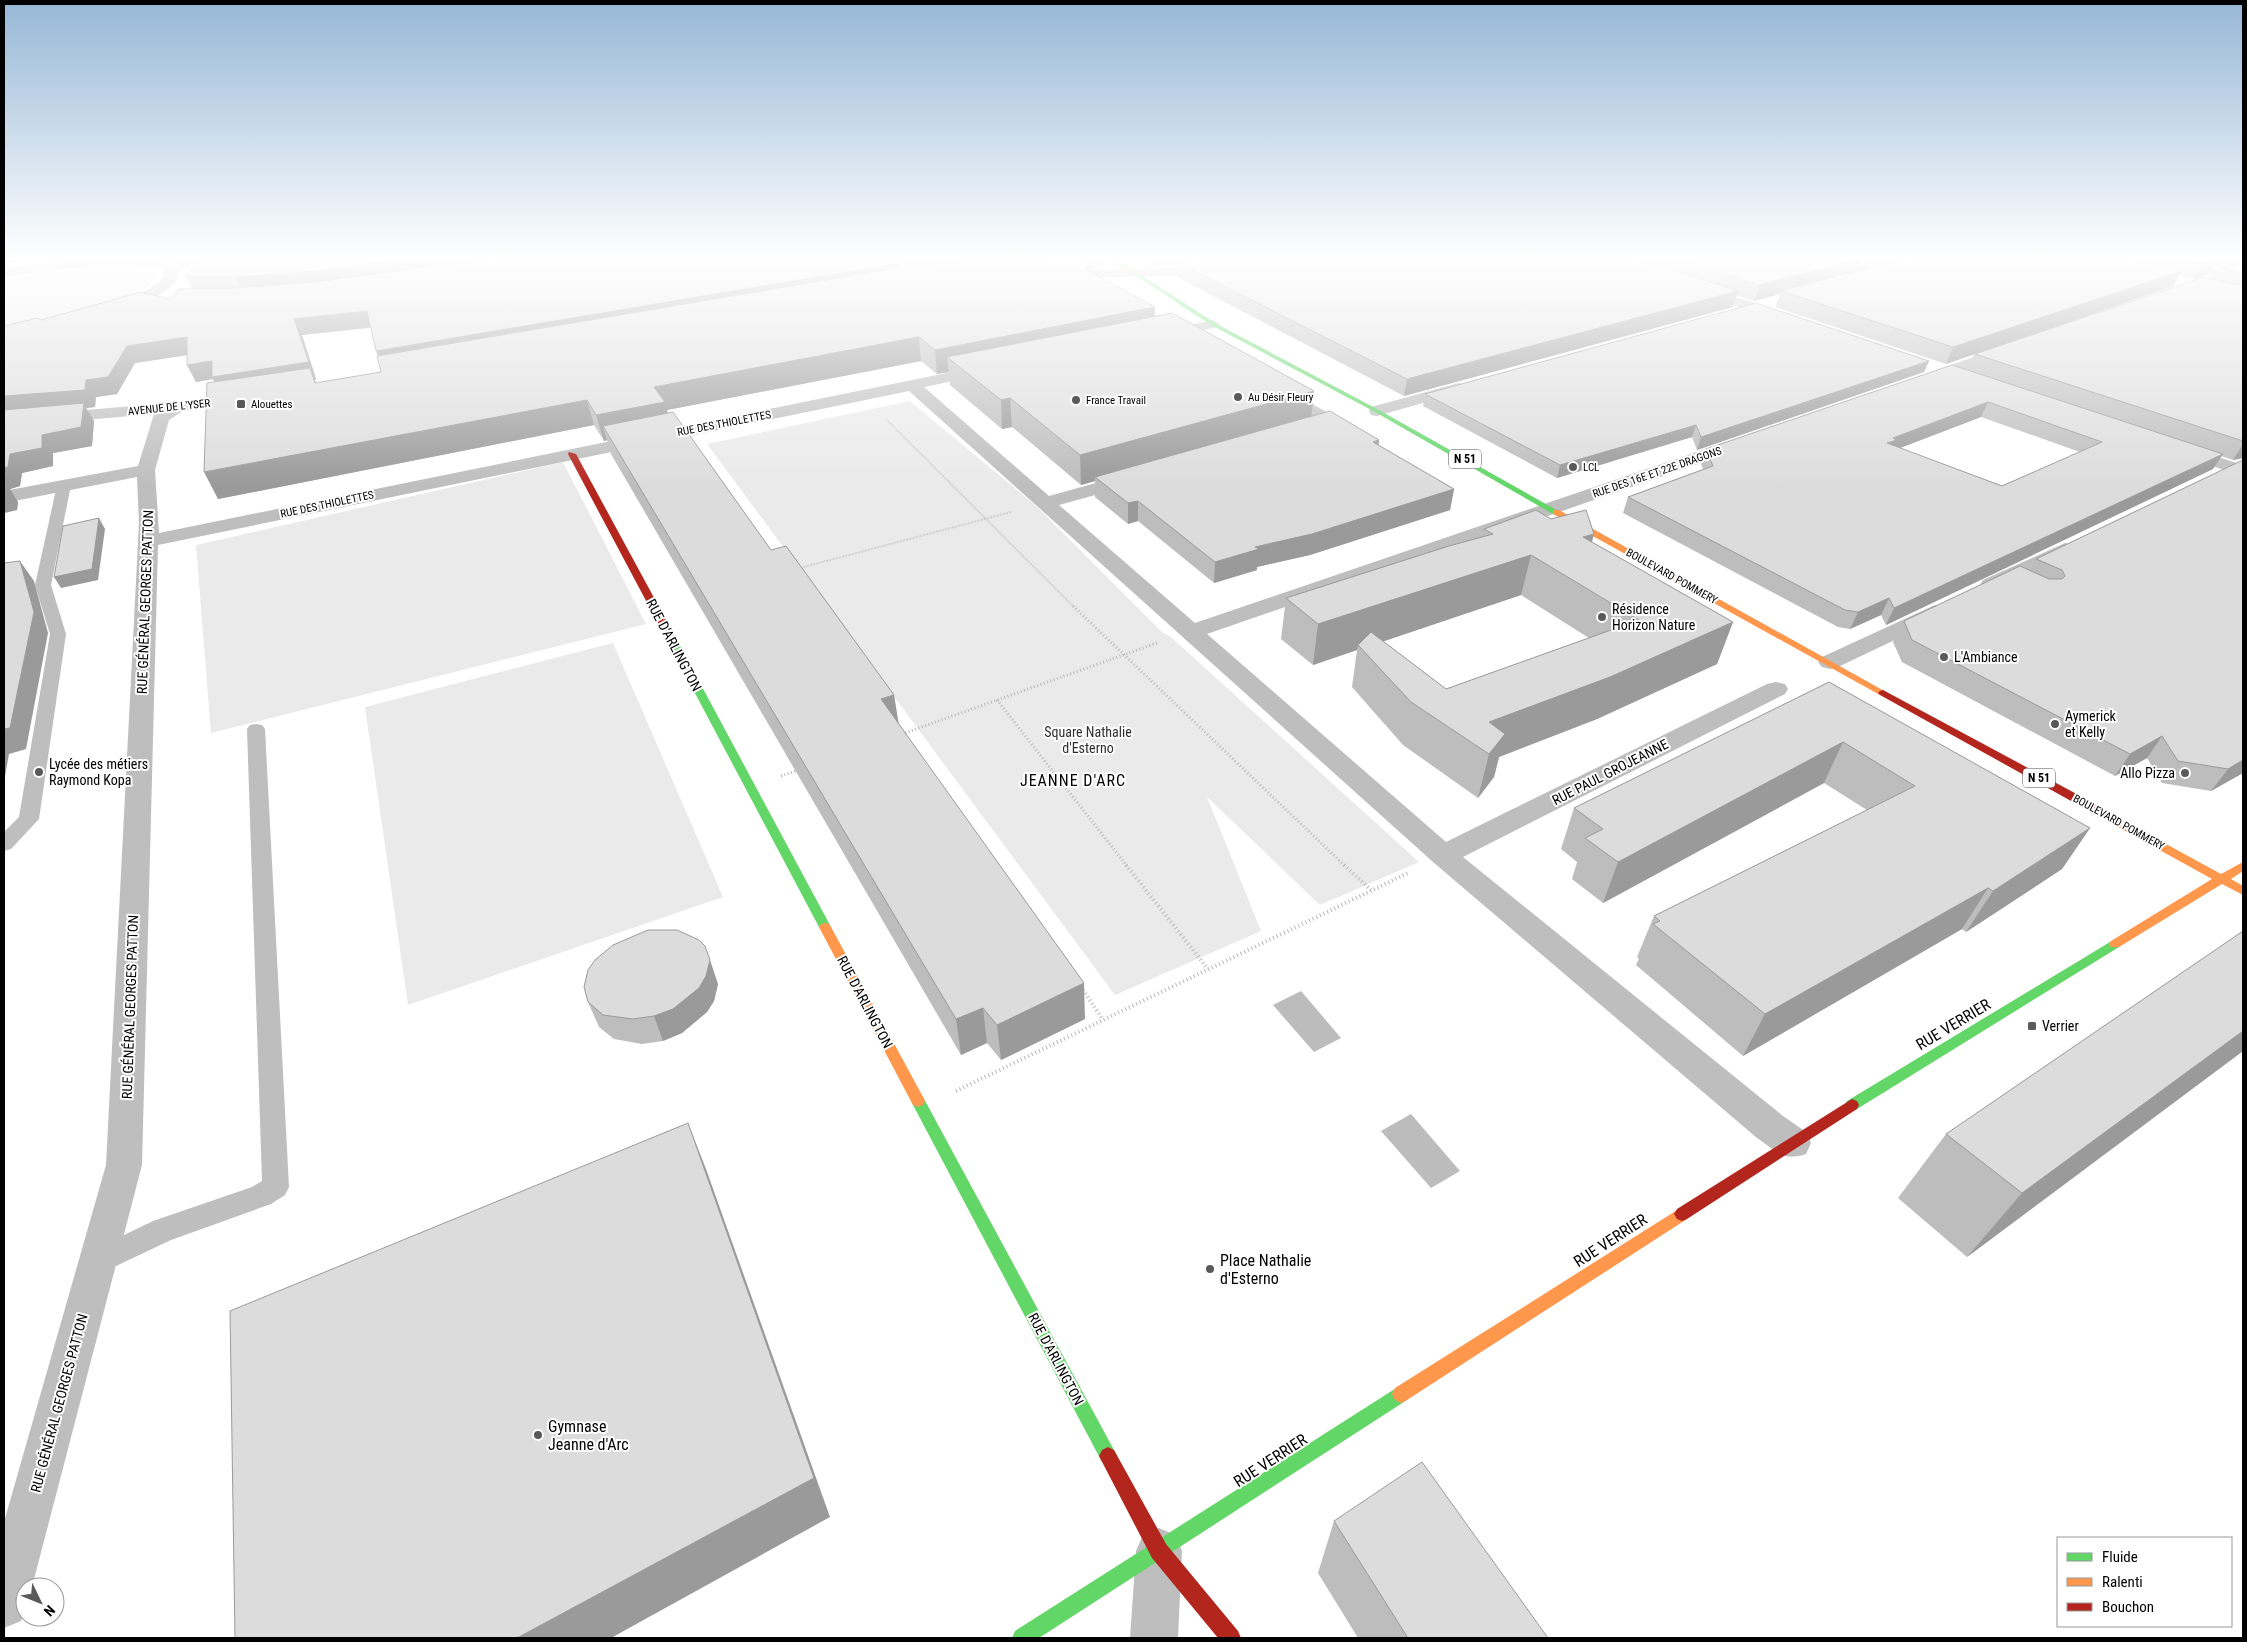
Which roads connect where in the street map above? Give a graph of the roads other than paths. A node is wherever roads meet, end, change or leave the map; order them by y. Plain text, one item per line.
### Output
1 (1172, 333) edge
2 (1183, 333) edge
3 (1228, 333) edge
4 (1146, 338) edge
5 (1198, 341) edge
6 (2018, 347) edge
7 (1919, 363) edge
8 (1000, 367) edge
9 (1946, 372) junction
10 (1974, 381) edge
11 (1266, 382) edge
12 (1909, 384) edge
13 (912, 385) junction
14 (1472, 385) edge
15 (255, 397) edge
16 (179, 407) junction
17 (1377, 411) junction
18 (4, 422) edge
19 (1759, 436) edge
20 (1282, 437) edge
21 (2169, 446) edge
22 (572, 454) junction
23 (2240, 468) edge
24 (146, 470) junction
25 (1149, 474) edge
26 (2208, 481) edge
27 (64, 485) junction
28 (4, 497) edge
29 (1045, 502) junction
30 (1552, 508) junction
31 (2085, 540) edge
32 (148, 541) junction
33 (1191, 632) junction
34 (1830, 662) junction
35 (1776, 689) dead end
36 (256, 729) dead end
37 (4, 844) edge
38 (1443, 855) junction
39 (2243, 866) edge
40 (2221, 879) junction
41 (2243, 891) edge
42 (1793, 1143) junction
43 (97, 1262) junction
44 (1159, 1551) junction
45 (4, 1604) edge
46 (1022, 1638) edge
47 (1154, 1638) edge
48 (1231, 1638) edge

1 - 4 street
2 - 5 street
3 - 17 street, BOULEVARD POMMERY / N 51
6 - 9 street
7 - 9 street
8 - 13 street, RUE DES THIOLETTES
9 - 10 street
9 - 12 street
11 - 20 street
13 - 22 street, RUE DES THIOLETTES
13 - 29 street
14 - 17 street
15 - 16 street, AVENUE DE L'YSER
16 - 18 street, AVENUE DE L'YSER
16 - 24 street, RUE GÉNÉRAL GEORGES PATTON
17 - 30 street, BOULEVARD POMMERY / N 51
19 - 30 street, RUE DES 16E ET 22E DRAGONS
21 - 23 street
22 - 32 street, RUE DES THIOLETTES
22 - 44 street, RUE D'ARLINGTON
23 - 26 street
24 - 27 street
24 - 32 street, RUE GÉNÉRAL GEORGES PATTON
25 - 29 street
27 - 28 street
27 - 37 lane
29 - 33 street
30 - 33 street, RUE DES 16E ET 22E DRAGONS
30 - 34 street, BOULEVARD POMMERY / N 51
31 - 34 street
32 - 43 street, RUE GÉNÉRAL GEORGES PATTON
33 - 38 street
34 - 40 street, BOULEVARD POMMERY / N 51
35 - 38 street, RUE PAUL GROJEANNE
36 - 43 lane
38 - 42 street
39 - 40 street, RUE VERRIER
40 - 41 street, BOULEVARD POMMERY / N 51
40 - 42 street, RUE VERRIER
42 - 44 street, RUE VERRIER
43 - 45 street, RUE GÉNÉRAL GEORGES PATTON
44 - 46 street, RUE VERRIER
44 - 47 street
44 - 48 street, RUE D'ARLINGTON

